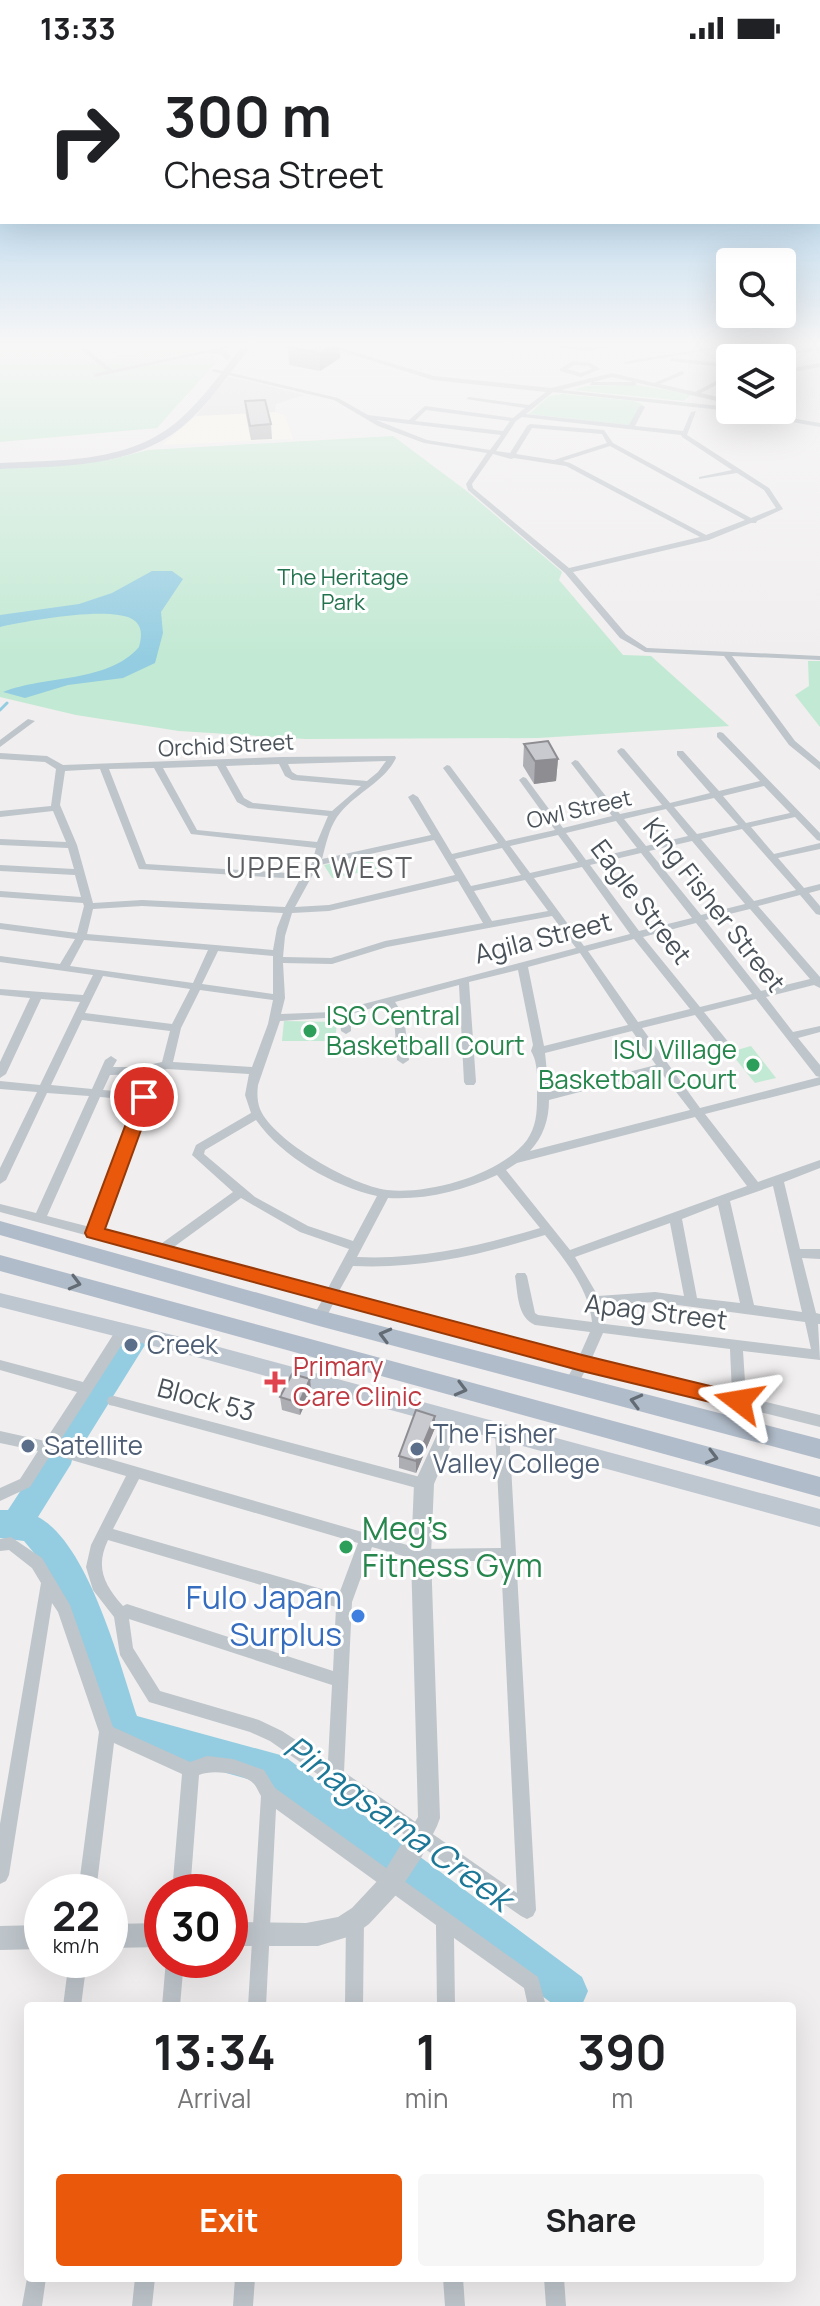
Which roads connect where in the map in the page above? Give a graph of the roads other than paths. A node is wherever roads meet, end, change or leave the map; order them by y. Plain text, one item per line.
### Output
1 (135, 447) edge
2 (452, 447) edge
3 (493, 447) edge
4 (517, 447) edge
5 (601, 447) edge
6 (616, 447) edge
7 (702, 447) edge
8 (488, 454) junction
9 (511, 457) junction
10 (557, 461) junction
11 (0, 464) edge
12 (740, 470) junction
13 (701, 478) dead end
14 (754, 522) junction
15 (706, 538) junction
16 (568, 571) junction
17 (727, 655) junction
18 (820, 658) edge
19 (31, 721) dead end
20 (720, 735) dead end
21 (0, 744) edge
22 (621, 751) dead end
23 (680, 753) dead end
24 (0, 756) edge
25 (282, 760) junction
26 (220, 763) junction
27 (575, 763) dead end
28 (104, 767) junction
29 (158, 767) junction
30 (820, 767) edge
31 (61, 768) junction
32 (447, 768) dead end
33 (523, 780) dead end
34 (765, 783) junction
35 (367, 784) junction
36 (717, 794) junction
37 (413, 797) dead end
38 (667, 806) junction
39 (57, 808) junction
40 (0, 814) edge
41 (334, 814) junction
42 (796, 814) junction
43 (617, 818) junction
44 (744, 825) junction
45 (560, 832) junction
46 (434, 837) junction
47 (691, 838) junction
48 (820, 838) edge
49 (0, 842) edge
50 (72, 845) junction
51 (318, 845) junction
52 (502, 846) junction
53 (820, 846) edge
54 (642, 849) junction
55 (771, 857) junction
56 (448, 858) junction
57 (317, 863) junction
58 (582, 863) junction
59 (0, 868) edge
60 (79, 872) junction
61 (527, 876) junction
62 (307, 877) junction
63 (461, 877) junction
64 (820, 887) edge
65 (468, 890) junction
66 (802, 892) junction
67 (0, 894) edge
68 (88, 903) junction
69 (751, 906) junction
70 (289, 910) junction
71 (820, 912) edge
72 (554, 913) junction
73 (699, 920) junction
74 (489, 924) junction
75 (0, 926) edge
76 (81, 937) junction
77 (638, 937) junction
78 (214, 949) junction
79 (583, 951) junction
80 (277, 956) junction
81 (0, 959) edge
82 (64, 967) junction
83 (523, 967) junction
84 (99, 973) junction
85 (464, 981) junction
86 (819, 982) edge
87 (193, 988) junction
88 (0, 992) edge
89 (37, 995) junction
90 (758, 995) junction
91 (280, 998) junction
92 (87, 999) junction
93 (388, 999) junction
94 (345, 1011) junction
95 (697, 1011) junction
96 (79, 1016) junction
97 (276, 1018) junction
98 (635, 1027) junction
99 (176, 1028) junction
100 (820, 1029) edge
101 (346, 1031) dead end
102 (791, 1036) junction
103 (728, 1049) dead end
104 (537, 1051) junction
105 (403, 1060) dead end
106 (167, 1065) junction
107 (152, 1067) junction
108 (663, 1067) junction
109 (255, 1071) junction
110 (820, 1073) edge
111 (0, 1074) edge
112 (820, 1081) edge
113 (470, 1082) dead end
114 (0, 1085) edge
115 (45, 1089) junction
116 (97, 1093) junction
117 (144, 1097) junction
118 (542, 1098) junction
119 (698, 1113) junction
120 (256, 1115) junction
121 (512, 1160) junction
122 (820, 1164) edge
123 (498, 1168) junction
124 (777, 1179) junction
125 (0, 1180) edge
126 (755, 1187) junction
127 (241, 1192) junction
128 (384, 1194) junction
129 (723, 1199) junction
130 (0, 1208) edge
131 (675, 1216) junction
132 (40, 1218) junction
133 (0, 1228) edge
134 (548, 1230) junction
135 (94, 1233) junction
136 (357, 1247) junction
137 (161, 1250) junction
138 (794, 1253) junction
139 (820, 1254) edge
140 (566, 1256) junction
141 (349, 1261) junction
142 (0, 1263) edge
143 (521, 1276) dead end
144 (332, 1295) junction
145 (0, 1300) edge
146 (596, 1301) junction
147 (691, 1301) junction
148 (748, 1309) junction
149 (319, 1318) junction
150 (814, 1318) edge
151 (598, 1329) junction
152 (123, 1331) junction
153 (736, 1345) junction
154 (819, 1355) edge
155 (582, 1363) junction
156 (0, 1365) edge
157 (571, 1384) junction
158 (87, 1389) junction
159 (114, 1401) dead end
160 (739, 1401) junction
161 (453, 1418) junction
162 (820, 1421) edge
163 (502, 1430) junction
164 (0, 1437) edge
165 (48, 1447) junction
166 (820, 1449) edge
167 (134, 1475) junction
168 (424, 1484) junction
169 (820, 1487) edge
170 (0, 1495) edge
171 (820, 1518) edge
172 (104, 1533) junction
173 (367, 1540) junction
174 (0, 1545) edge
175 (508, 1554) junction
176 (421, 1555) junction
177 (48, 1584) junction
178 (344, 1602) junction
179 (121, 1614) junction
180 (339, 1680) junction
181 (107, 1732) junction
182 (191, 1770) junction
183 (336, 1776) junction
184 (269, 1794) junction
185 (417, 1843) junction
186 (89, 1874) edge
187 (182, 1874) edge
188 (0, 1875) edge
189 (391, 1883) junction
190 (355, 1920) junction
191 (445, 1920) junction
192 (248, 1933) edge
193 (261, 1933) junction
194 (24, 1937) edge
195 (0, 1938) edge
196 (76, 1978) edge
197 (173, 1978) edge
198 (73, 2002) edge
199 (171, 2002) edge
200 (257, 2002) edge
201 (354, 2002) edge
202 (446, 2002) edge
203 (536, 2002) edge
204 (35, 2282) edge
205 (145, 2282) edge
206 (245, 2282) edge
207 (453, 2282) edge
208 (554, 2282) edge
209 (32, 2306) edge
210 (142, 2306) edge
211 (243, 2306) edge
212 (455, 2306) edge
213 (556, 2306) edge

1 - 11 main road
2 - 8 street
3 - 8 street
4 - 9 street
5 - 10 street
6 - 14 street
7 - 12 street
8 - 9 street
8 - 16 street
9 - 10 street
10 - 15 street
12 - 13 street
12 - 14 street
14 - 15 street
15 - 16 street
16 - 17 street
17 - 18 street
17 - 30 street
19 - 21 street
20 - 34 street
22 - 38 street
23 - 36 street
24 - 31 street, Orchid Street
25 - 26 street, Orchid Street
25 - 35 street
25 - 35 street, Orchid Street
26 - 29 street, Orchid Street
26 - 41 street
27 - 43 street, King Fisher Street
28 - 29 street, Orchid Street
28 - 31 street, Orchid Street
28 - 62 street
29 - 51 street
31 - 39 street
32 - 52 street
33 - 45 street, Eagle Street
34 - 36 street, Owl Street
34 - 42 street
35 - 41 street
36 - 38 street, Owl Street
36 - 44 street
37 - 46 street
38 - 43 street, Owl Street
38 - 47 street
39 - 40 street
39 - 50 street
41 - 51 street
42 - 44 street
42 - 48 street
43 - 45 street, Owl Street
43 - 54 street, King Fisher Street
44 - 47 street
44 - 55 street
45 - 52 street, Owl Street
45 - 58 street, Eagle Street
46 - 56 street
46 - 57 street
47 - 54 street
47 - 69 street
49 - 50 street
50 - 60 street
51 - 57 street
52 - 56 street, Owl Street
52 - 61 street
53 - 55 street
54 - 58 street
54 - 73 street, King Fisher Street
55 - 66 street
56 - 63 street
57 - 62 street
58 - 61 street
58 - 77 street, Eagle Street
59 - 60 street
60 - 68 street
61 - 65 street
61 - 72 street
62 - 70 street
63 - 65 street
63 - 70 street
64 - 66 street, Agila Street
65 - 74 street
66 - 69 street, Agila Street
66 - 71 street
67 - 68 street
68 - 70 street
68 - 76 street
69 - 73 street, Agila Street
69 - 86 street
70 - 80 street
72 - 74 street
72 - 79 street
73 - 77 street, Agila Street
73 - 90 street, King Fisher Street
74 - 80 street
75 - 76 street
76 - 78 street
76 - 82 street
77 - 79 street, Agila Street
77 - 95 street, Eagle Street
78 - 80 street
78 - 87 street
79 - 83 street, Agila Street
79 - 98 street
80 - 91 street
81 - 82 street
82 - 84 street
83 - 85 street, Agila Street
83 - 104 street
84 - 87 street
84 - 92 street
85 - 93 street, Agila Street
85 - 113 street
86 - 90 street
87 - 91 street
87 - 99 street
88 - 89 street
89 - 92 street
89 - 111 street
90 - 95 street
90 - 102 street, King Fisher Street
91 - 97 street
92 - 96 street
93 - 94 street, Agila Street
93 - 105 street
94 - 97 street, Agila Street
94 - 101 street
95 - 98 street
95 - 103 street, Eagle Street
96 - 99 street
96 - 115 street
97 - 109 street
98 - 104 street
98 - 108 street
99 - 106 street
100 - 102 street
102 - 110 street, King Fisher Street
104 - 118 street
106 - 107 street
106 - 109 street
107 - 116 street
107 - 117 street
108 - 118 street
108 - 119 street
109 - 120 street
112 - 119 street
114 - 115 street
115 - 116 street
115 - 125 street
116 - 117 street
116 - 132 street
117 - 135 street
118 - 121 street
119 - 121 street
119 - 126 street
120 - 127 street
120 - 128 street
121 - 123 street
122 - 124 street
123 - 128 street
123 - 134 street
124 - 126 street
124 - 138 street
126 - 129 street
127 - 136 street
127 - 137 street
128 - 136 street
129 - 131 street
129 - 148 street
130 - 132 street
131 - 140 street
131 - 147 street
132 - 135 street
133 - 149 main road
134 - 140 street
134 - 141 street
135 - 137 street
136 - 141 street
137 - 144 street
138 - 139 street
138 - 150 street
140 - 146 street
141 - 144 street
142 -> 169 main road
143 - 151 street, Apag Street
144 - 149 street
144 - 155 street
145 - 152 main road
146 - 147 street
146 - 151 street
147 - 148 street
148 - 150 street
157 -> 149 main road
150 - 154 street
151 - 153 street, Apag Street
151 - 155 street
152 - 158 street
152 - 161 main road
153 - 154 street, Apag Street
153 - 160 street
155 - 157 street
155 - 160 street
156 - 158 street
166 -> 157 main road
158 - 165 street
159 - 168 street, Block 53
160 - 162 street
161 - 163 main road
161 - 168 street
163 - 171 main road
163 - 175 street
164 - 165 street
165 - 167 street
165 - 170 street
167 - 172 street
167 - 173 street
168 - 176 street
172 - 178 street
172 - 179 street
173 - 176 street
173 - 178 street
174 - 177 street
175 - 176 street
175 - 185 street
176 - 185 street
177 - 181 street
177 - 188 street
178 - 180 street
179 - 180 street
179 - 183 street
180 - 183 street
181 - 182 street
181 - 186 street
182 - 184 street
182 - 187 street
183 - 185 street
184 - 189 street
184 - 193 street
185 - 189 street
189 - 190 street
189 - 191 street
190 - 193 street
190 - 201 street
191 - 202 street
191 - 203 street
192 - 193 street
193 - 200 street
194 - 195 street
196 - 198 street
197 - 199 street
204 - 209 street
205 - 210 street
206 - 211 street
207 - 212 street
208 - 213 street

